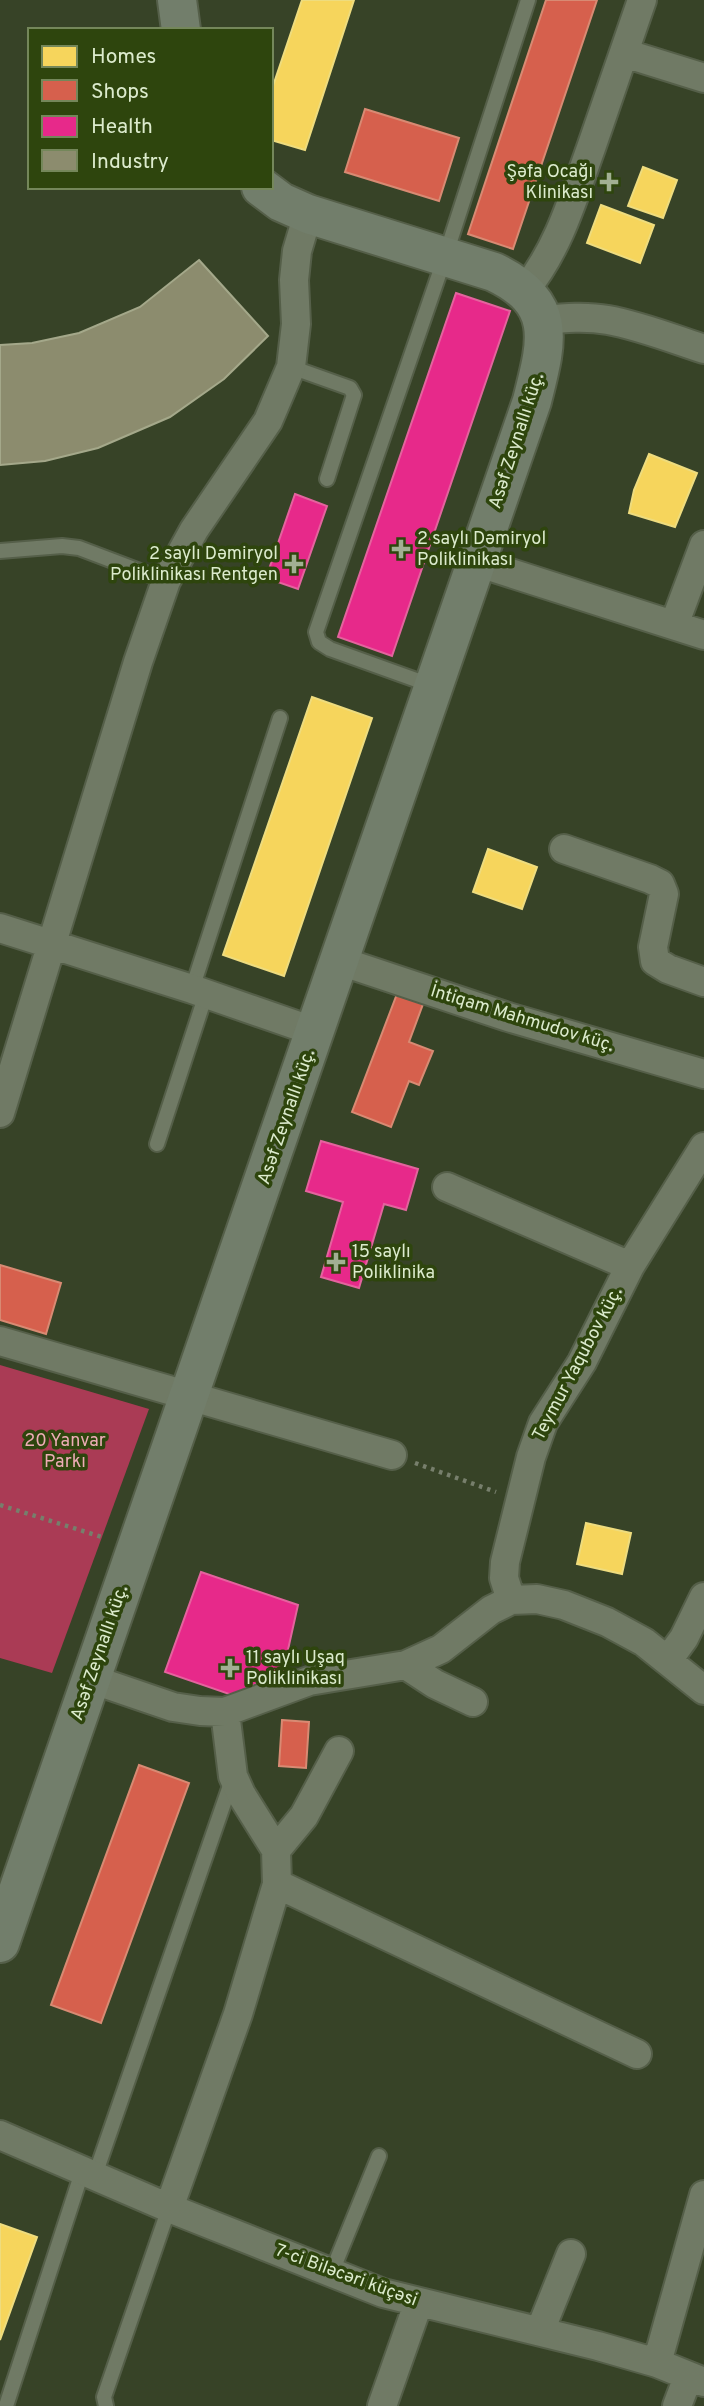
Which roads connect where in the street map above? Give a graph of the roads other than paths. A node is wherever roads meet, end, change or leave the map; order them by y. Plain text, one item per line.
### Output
1 (177, 0) edge
2 (528, 0) edge
3 (642, 0) edge
4 (181, 28) edge
5 (624, 53) junction
6 (704, 79) edge
7 (264, 189) edge
8 (308, 214) junction
9 (445, 257) junction
10 (534, 305) junction
11 (704, 349) edge
12 (291, 367) junction
13 (327, 480) dead end
14 (704, 545) edge
15 (0, 551) edge
16 (476, 562) junction
17 (166, 581) junction
18 (674, 625) junction
19 (704, 635) edge
20 (434, 686) junction
21 (280, 719) dead end
22 (564, 849) dead end
23 (0, 928) edge
24 (51, 945) junction
25 (340, 961) junction
26 (704, 982) edge
27 (199, 991) junction
28 (316, 1032) junction
29 (704, 1074) edge
30 (0, 1113) edge
31 (158, 1144) dead end
32 (704, 1147) edge
33 (447, 1186) dead end
34 (630, 1266) junction
35 (0, 1341) edge
36 (190, 1397) junction
37 (391, 1455) road end
38 (704, 1597) edge
39 (511, 1600) junction
40 (668, 1660) junction
41 (406, 1665) junction
42 (91, 1679) junction
43 (704, 1690) edge
44 (473, 1702) dead end
45 (225, 1712) junction
46 (339, 1751) dead end
47 (233, 1776) junction
48 (276, 1850) junction
49 (277, 1884) junction
50 (0, 1943) edge
51 (637, 2054) dead end
52 (0, 2135) edge
53 (379, 2156) dead end
54 (89, 2172) junction
55 (704, 2195) edge
56 (169, 2208) junction
57 (571, 2254) dead end
58 (331, 2274) junction
59 (418, 2304) junction
60 (540, 2331) junction
61 (657, 2363) junction
62 (696, 2380) edge
63 (6, 2406) edge
64 (106, 2406) edge
65 (382, 2406) edge
66 (677, 2406) edge

1 - 4 main road
2 - 9 lane
3 - 5 street
5 - 6 street
5 - 10 street
7 - 8 main road
8 - 9 main road
8 - 12 street
9 - 10 main road
9 - 20 lane
10 - 11 street
10 - 16 main road, Asəf Zeynallı küç.
12 - 13 lane
12 - 17 street
14 - 18 street
15 - 17 lane
16 - 18 street
16 - 20 main road, Asəf Zeynallı küç.
17 - 24 street
18 - 19 street
20 - 25 main road, Asəf Zeynallı küç.
21 - 27 lane
22 - 26 street
23 - 24 street
24 - 27 street
24 - 30 street
25 - 28 main road, Asəf Zeynallı küç.
25 - 29 street, İntiqam Mahmudov küç.
27 - 28 street
27 - 31 lane
28 - 36 main road, Asəf Zeynallı küç.
32 - 34 street, Teymur Yaqubov küç.
33 - 34 street
34 - 39 street, Teymur Yaqubov küç.
35 - 36 street
36 - 37 street
36 - 42 main road, Asəf Zeynallı küç.
38 - 40 street
39 - 40 street
39 - 41 street
40 - 43 street
41 - 44 street
41 - 45 street
42 - 45 street
42 - 50 main road, Asəf Zeynallı küç.
45 - 47 street
46 - 48 street
47 - 48 street
47 - 54 lane
48 - 49 street
49 - 51 street
49 - 56 street
52 - 54 street, 7-ci Biləcəri küçəsi
53 - 58 lane
54 - 56 street, 7-ci Biləcəri küçəsi
54 - 63 lane
55 - 61 street
56 - 58 street, 7-ci Biləcəri küçəsi
56 - 64 lane
57 - 60 street
58 - 59 street, 7-ci Biləcəri küçəsi
59 - 60 street, 7-ci Biləcəri küçəsi
59 - 65 street
60 - 61 street, 7-ci Biləcəri küçəsi
61 - 62 street, 7-ci Biləcəri küçəsi
62 - 66 street

